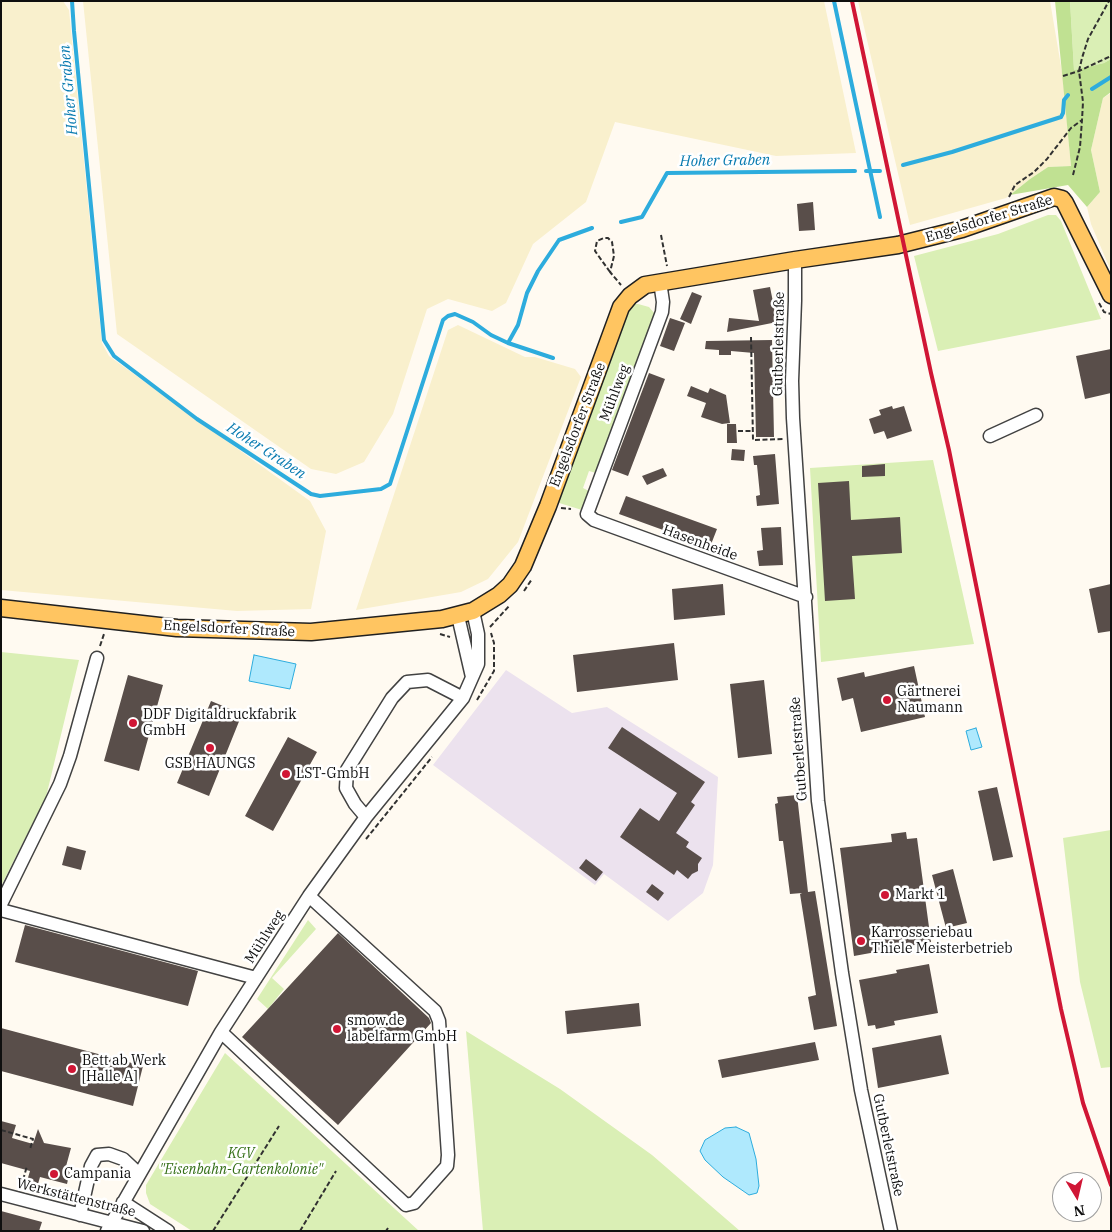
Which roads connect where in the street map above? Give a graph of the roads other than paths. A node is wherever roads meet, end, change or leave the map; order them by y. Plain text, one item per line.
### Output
1 (794, 260) junction
2 (660, 282) junction
3 (1104, 297) edge
4 (1036, 415) dead end
5 (990, 436) dead end
6 (587, 514) joint
7 (806, 597) junction
8 (1, 608) edge
9 (465, 614) junction
10 (97, 658) road end
11 (469, 701) junction
12 (366, 818) junction
13 (309, 896) junction
14 (1, 904) edge
15 (1, 910) edge
16 (256, 978) junction
17 (221, 1032) junction
18 (139, 1174) junction
19 (1, 1194) edge
20 (123, 1202) junction
21 (80, 1215) junction
22 (109, 1227) edge
23 (143, 1231) edge
24 (168, 1231) edge
25 (891, 1231) edge

1 - 2 main road, Engelsdorfer Straße
1 - 3 main road, Engelsdorfer Straße
1 - 7 street, Gutberletstraße
2 - 6 street, Mühlweg
2 - 9 main road, Engelsdorfer Straße
4 - 5 street
6 - 7 street, Hasenheide
7 - 25 street, Gutberletstraße
8 - 9 main road, Engelsdorfer Straße
9 - 11 street, Mühlweg
10 - 14 street
11 - 12 street, Mühlweg
11 - 12 street
12 - 13 street, Mühlweg
13 - 16 street, Mühlweg
13 - 17 street
15 - 16 street
16 - 17 street, Mühlweg
17 - 18 street, Mühlweg
18 - 20 street, Mühlweg
18 - 21 street
19 - 21 street, Werkstättenstraße
20 - 22 street, Mühlweg
20 - 24 street, Werkstättenstraße
21 - 22 street, Werkstättenstraße
22 - 23 street, Werkstättenstraße

